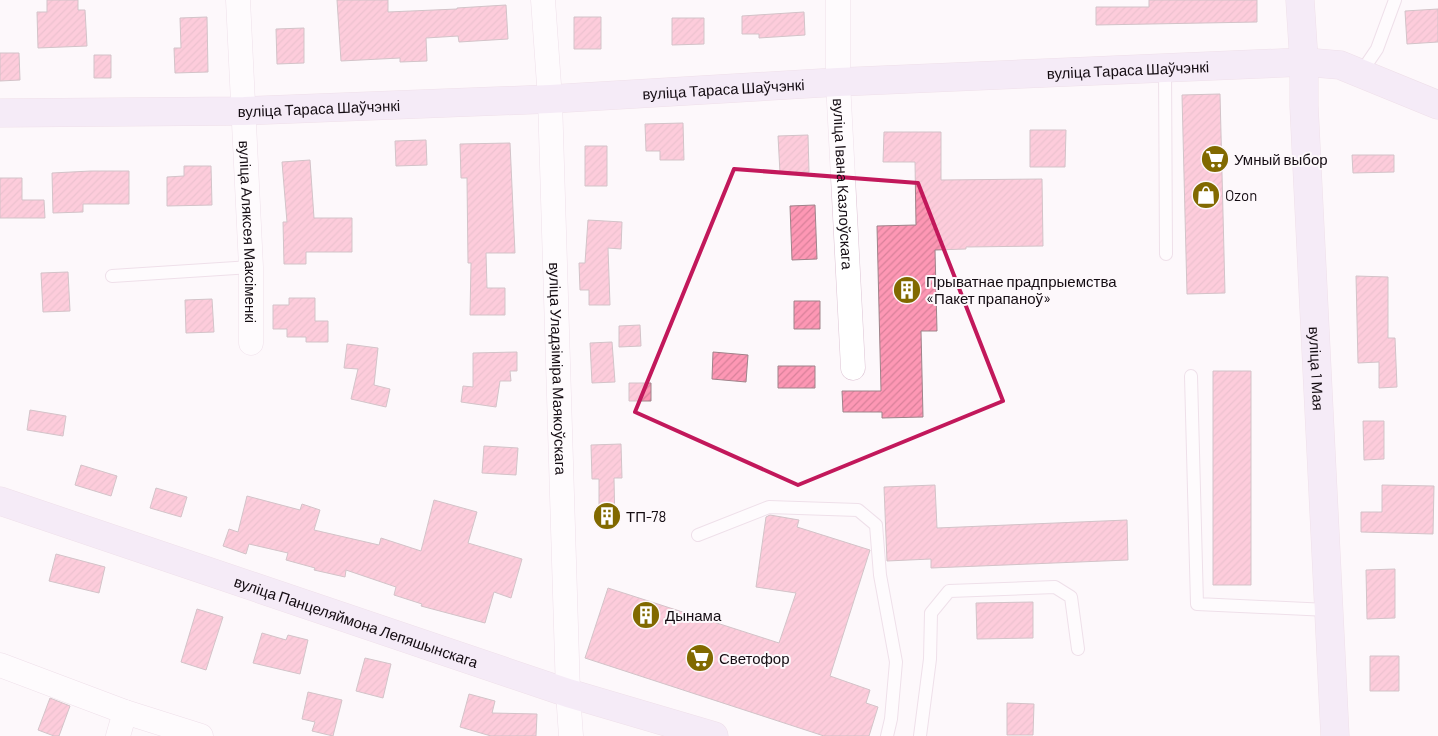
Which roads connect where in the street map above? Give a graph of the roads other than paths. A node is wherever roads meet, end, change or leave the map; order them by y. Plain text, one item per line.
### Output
1 (238, 0) edge
2 (543, 0) edge
3 (838, 0) edge
4 (1300, 0) edge
5 (1395, 0) edge
6 (1304, 62) junction
7 (1165, 68) junction
8 (1360, 74) junction
9 (838, 82) junction
10 (550, 99) junction
11 (1438, 105) edge
12 (244, 111) junction
13 (0, 113) edge
14 (1166, 254) dead end
15 (251, 268) junction
16 (112, 276) dead end
17 (251, 344) dead end
18 (852, 368) dead end
19 (1191, 376) dead end
20 (0, 501) edge
21 (698, 535) dead end
22 (1328, 610) junction
23 (1078, 649) dead end
24 (0, 665) edge
25 (568, 693) junction
26 (125, 712) junction
27 (118, 736) edge
28 (201, 736) edge
29 (571, 736) edge
30 (714, 736) edge
31 (887, 736) edge
32 (920, 736) edge
33 (1335, 736) edge

1 - 12 street, вуліца Аляксея Максіменкі
2 - 10 street, вуліца Уладзіміра Маякоўскага
3 - 9 street, вуліца Івана Казлоўскага
4 - 6 street, вуліца 1 Мая
5 - 8 lane
6 - 7 street, вуліца Тараса Шаўчэнкі
6 - 8 street, вуліца Тараса Шаўчэнкі
6 - 22 street, вуліца 1 Мая
7 - 9 street, вуліца Тараса Шаўчэнкі
7 - 14 lane
8 - 11 street, вуліца Тараса Шаўчэнкі
9 - 10 street, вуліца Тараса Шаўчэнкі
9 - 18 street, вуліца Івана Казлоўскага
10 - 12 street, вуліца Тараса Шаўчэнкі
10 - 25 street, вуліца Уладзіміра Маякоўскага
12 - 13 street, вуліца Тараса Шаўчэнкі
12 - 15 street, вуліца Аляксея Максіменкі
15 - 16 lane
15 - 17 street, вуліца Аляксея Максіменкі
19 - 22 lane
20 - 25 street, вуліца Панцеляймона Лепяшынскага
21 - 31 lane
22 - 33 street, вуліца 1 Мая
23 - 32 lane
24 - 26 street
25 - 29 street, вуліца Уладзіміра Маякоўскага
25 - 30 street, вуліца Панцеляймона Лепяшынскага
26 - 27 street
26 - 28 street

